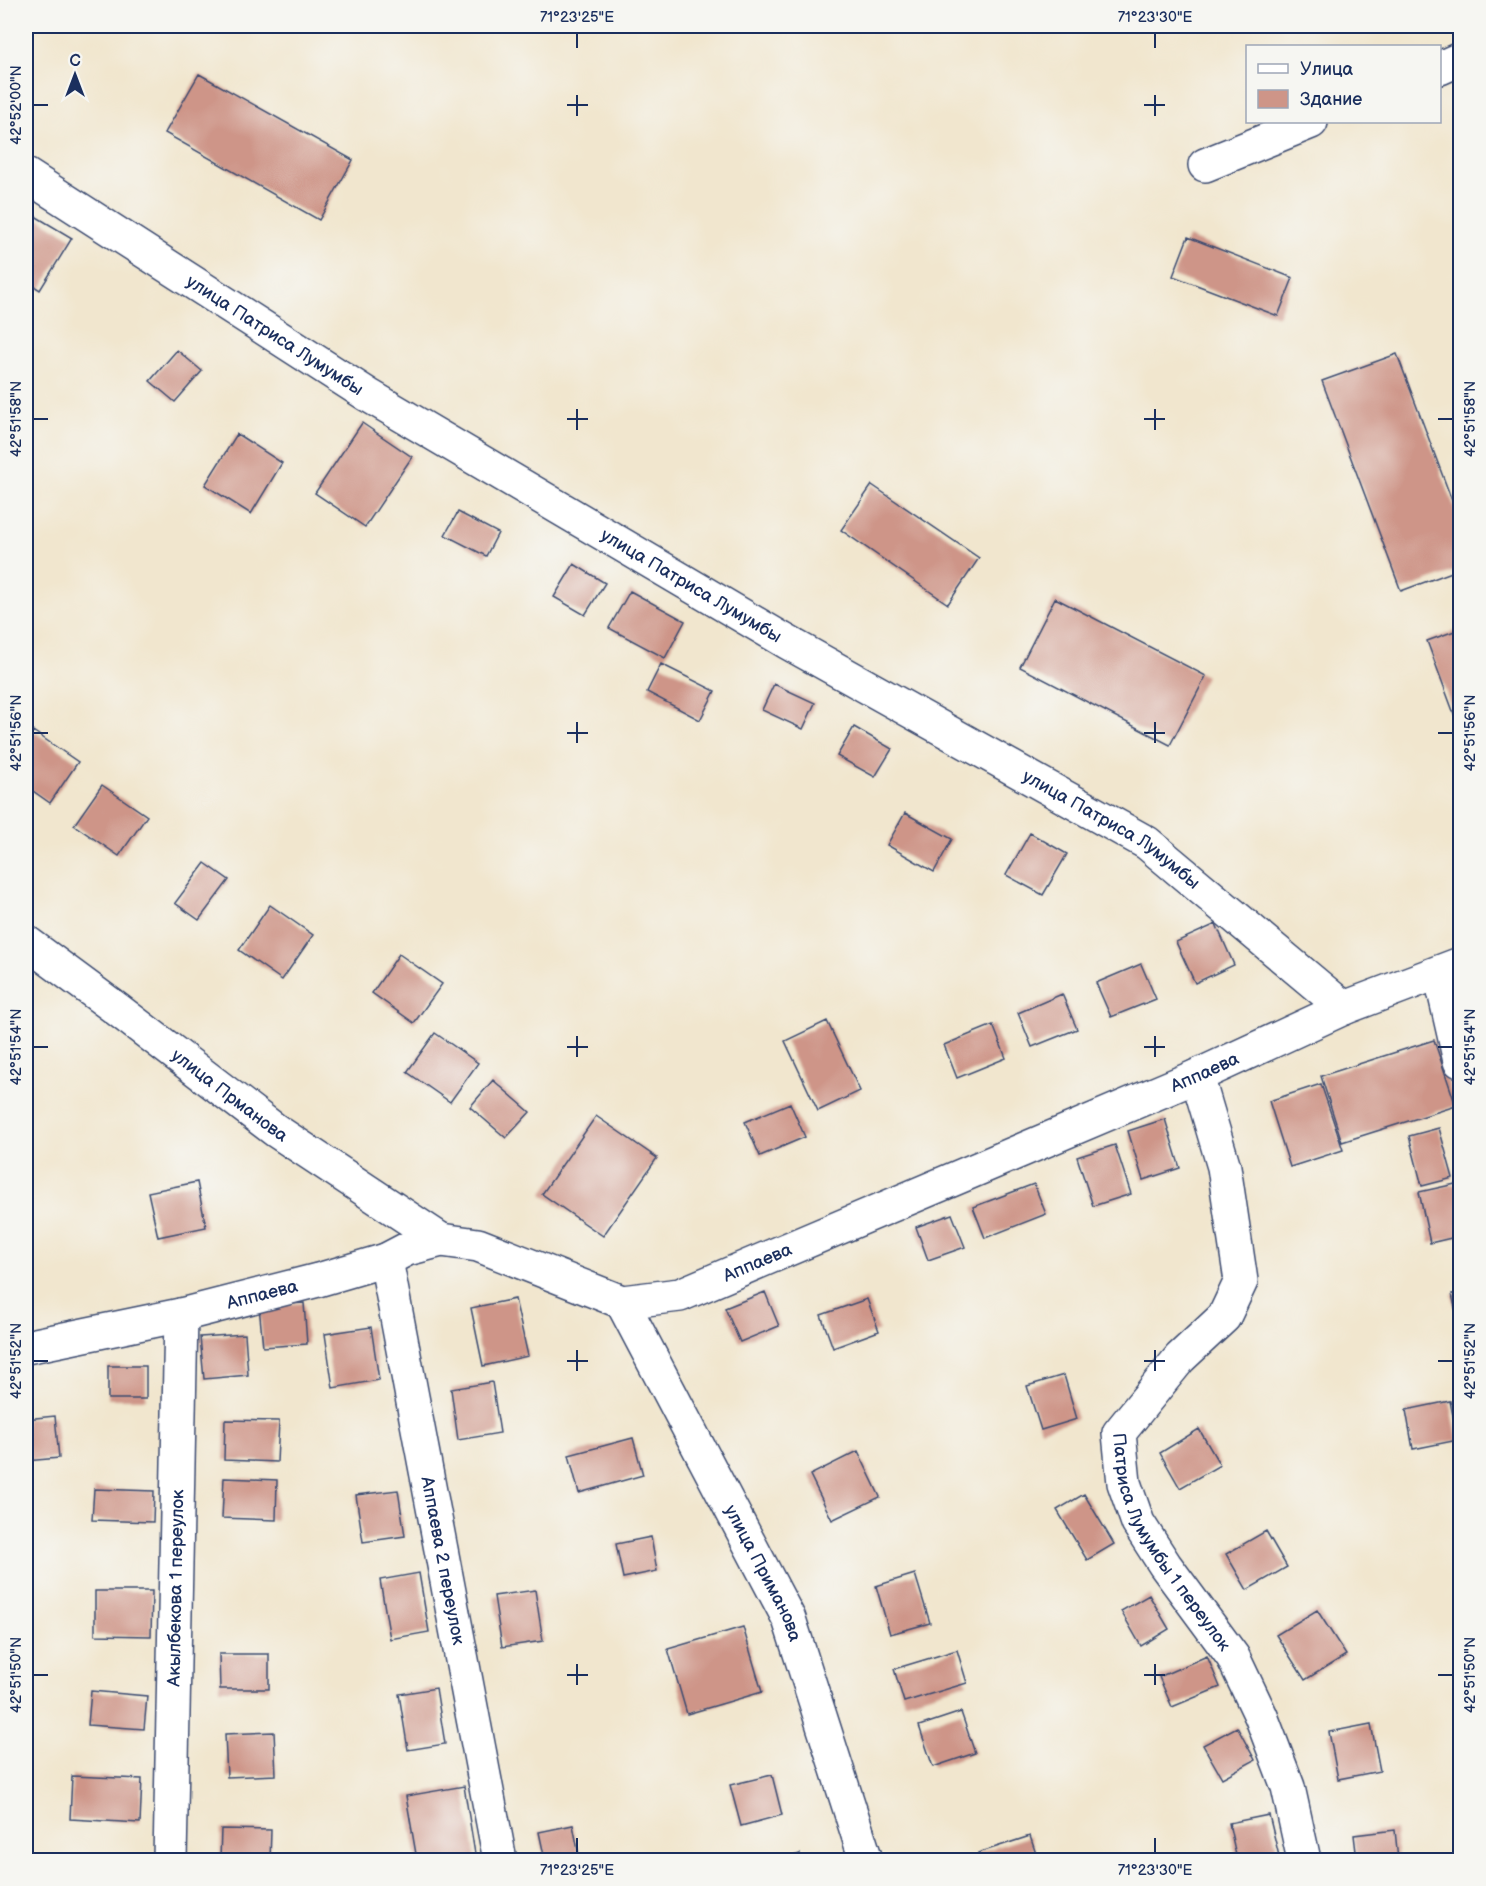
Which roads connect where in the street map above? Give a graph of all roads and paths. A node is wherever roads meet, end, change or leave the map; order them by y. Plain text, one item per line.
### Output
1 (1461, 59) edge
2 (1441, 68) edge
3 (1309, 123) edge
4 (1205, 165) dead end
5 (26, 175) edge
6 (26, 942) edge
7 (1450, 968) edge
8 (1344, 1008) junction
9 (1461, 1061) edge
10 (1197, 1076) junction
11 (441, 1240) junction
12 (386, 1260) junction
13 (622, 1302) junction
14 (181, 1315) junction
15 (26, 1347) edge
16 (170, 1860) edge
17 (500, 1860) edge
18 (866, 1860) edge
19 (1304, 1860) edge

1 - 2 street
3 - 4 street
5 - 8 street, улица Патриса Лумумбы
6 - 11 street, улица Прманова
7 - 8 street, Аппаева
7 - 9 street
8 - 10 street, Аппаева
10 - 13 street, Аппаева
10 - 19 street, Патриса Лумумбы 1 переулок
11 - 12 street, Аппаева
11 - 13 street, Аппаева
12 - 14 street, Аппаева
12 - 17 street, Аппаева 2 переулок
13 - 18 street, улица Приманова
14 - 15 street, Аппаева
14 - 16 street, Акылбекова 1 переулок

